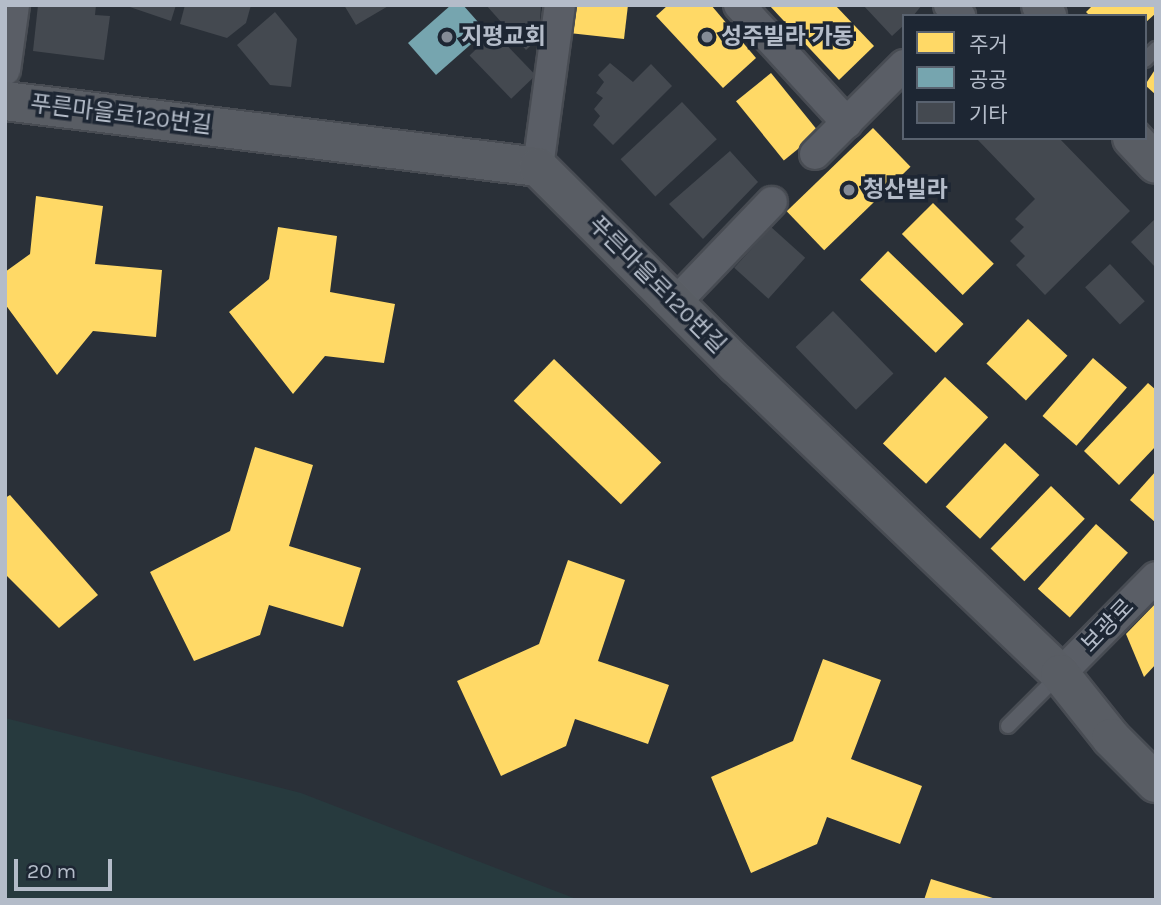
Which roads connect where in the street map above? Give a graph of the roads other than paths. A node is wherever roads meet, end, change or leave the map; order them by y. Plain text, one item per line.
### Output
1 (14, 5) edge
2 (560, 5) edge
3 (739, 5) edge
4 (902, 67) edge
5 (5, 70) edge
6 (5, 100) edge
7 (847, 123) junction
8 (1134, 140) edge
9 (815, 154) dead end
10 (1156, 164) edge
11 (538, 167) junction
12 (772, 202) dead end
13 (675, 303) junction
14 (1156, 577) edge
15 (1060, 674) junction
16 (1008, 726) dead end
17 (1156, 783) edge

1 - 5 street
2 - 11 street
3 - 7 street
4 - 7 street
6 - 11 street, 푸른마을로120번길
7 - 9 street
8 - 10 street
11 - 13 street, 푸른마을로120번길
12 - 13 street
13 - 15 street, 푸른마을로120번길
14 - 15 street, 보광로
15 - 16 lane
15 - 17 street, 푸른마을로120번길

